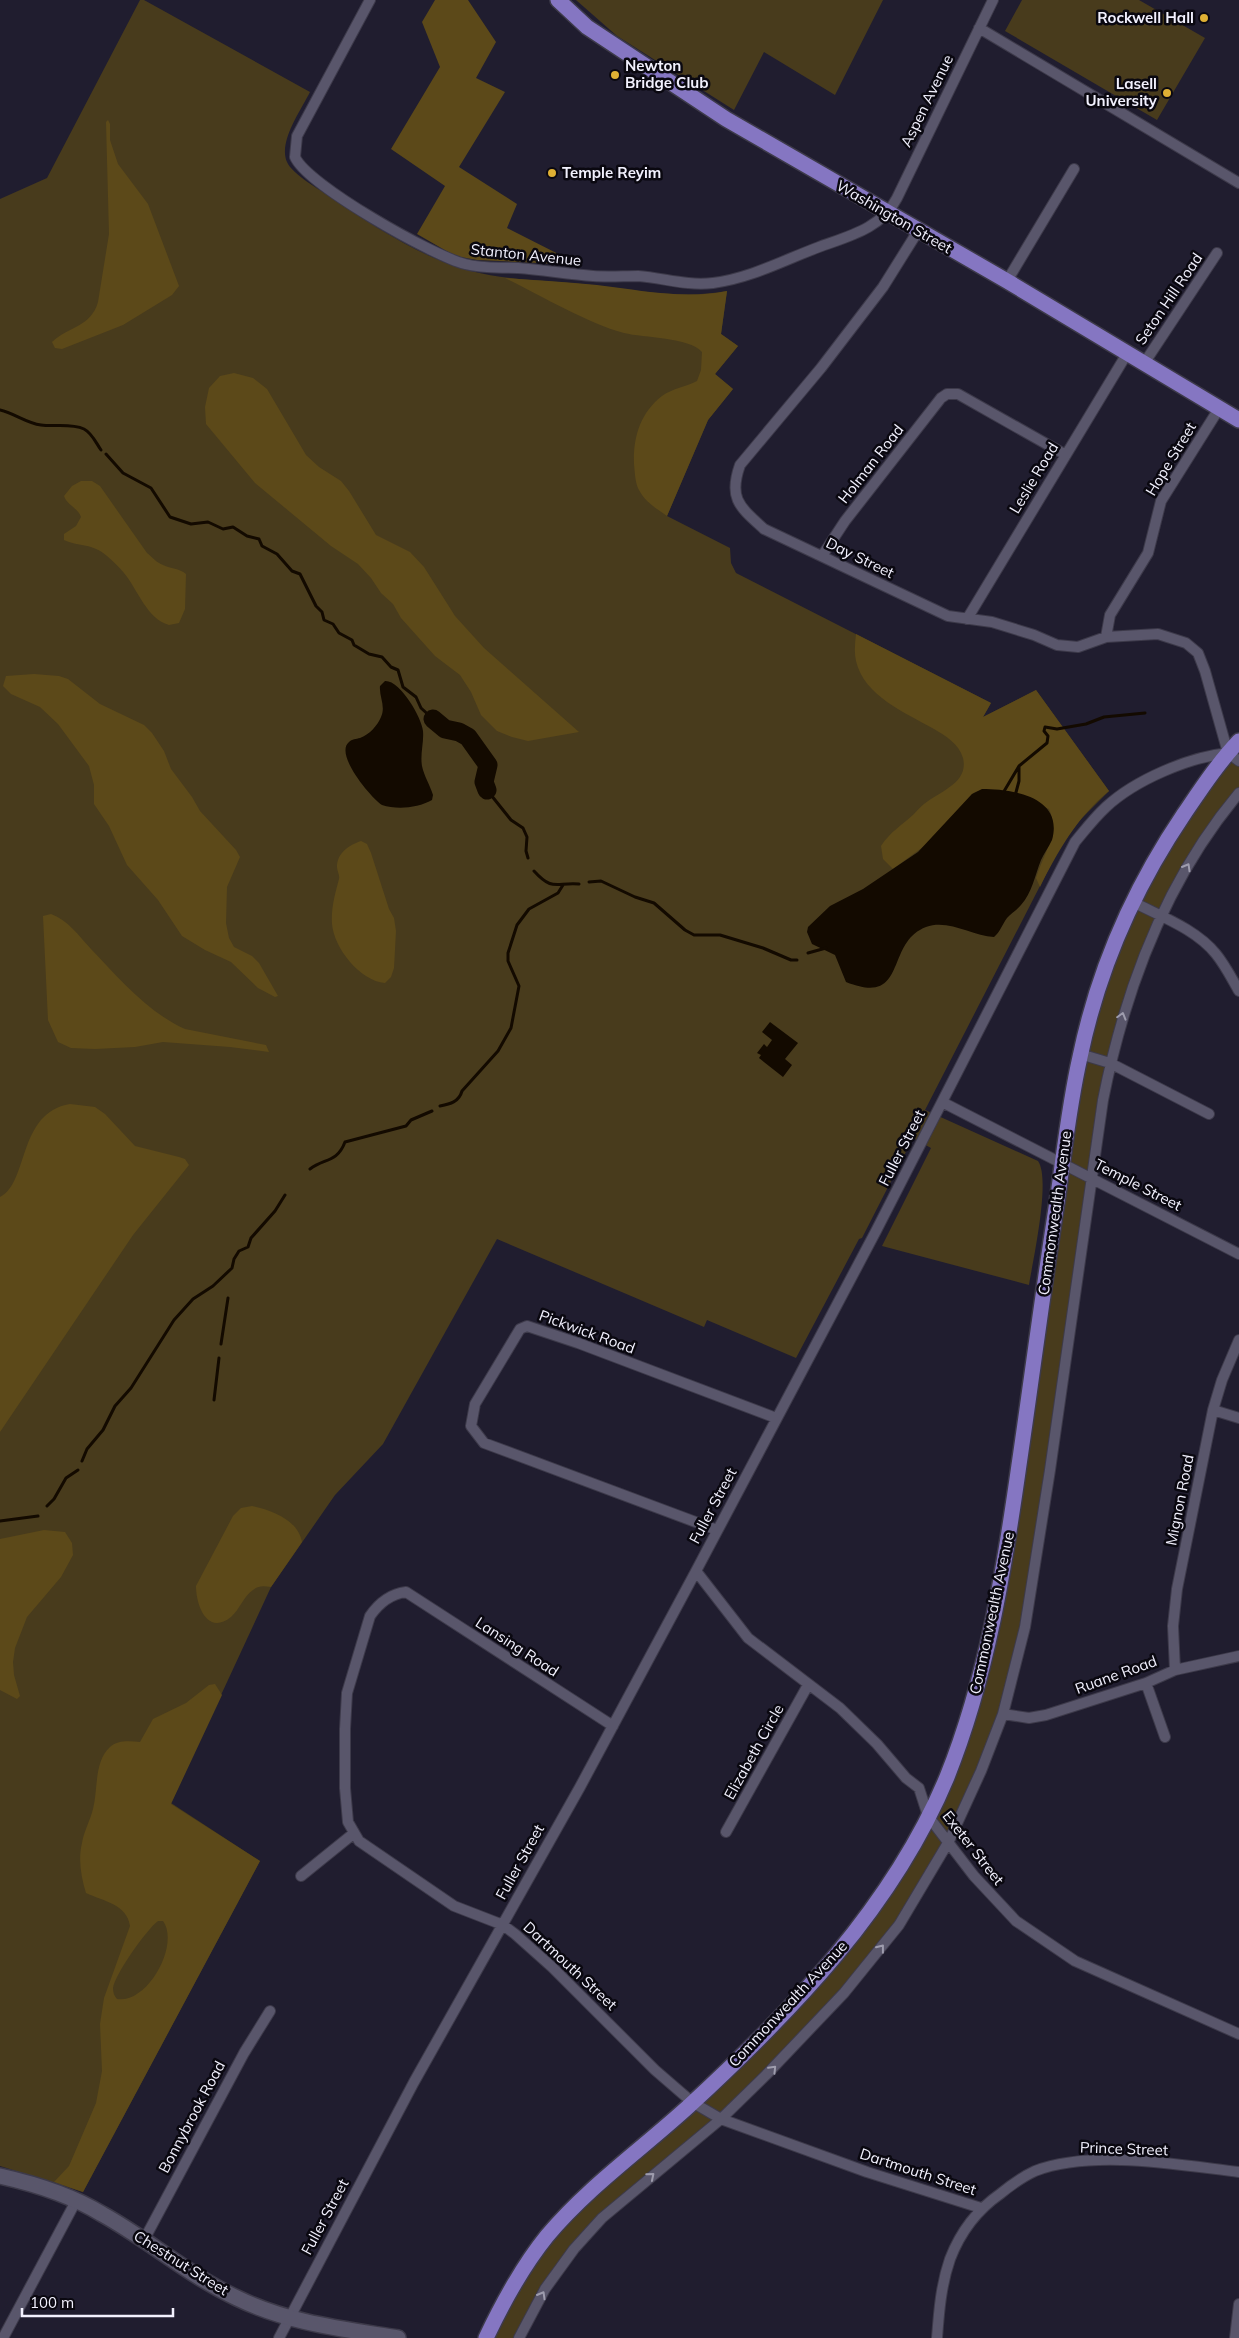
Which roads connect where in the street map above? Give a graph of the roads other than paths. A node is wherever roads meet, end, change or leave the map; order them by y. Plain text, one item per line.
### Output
1 (370, 0) edge
2 (558, 0) edge
3 (993, 0) edge
4 (979, 28) junction
5 (1074, 169) dead end
6 (1239, 183) edge
7 (887, 213) junction
8 (918, 231) junction
9 (1217, 253) dead end
10 (1007, 281) junction
11 (1128, 352) junction
12 (1145, 362) junction
13 (1220, 408) junction
14 (1239, 420) edge
15 (1066, 455) junction
16 (822, 556) junction
17 (967, 619) junction
18 (1106, 637) junction
19 (1239, 741) edge
20 (1235, 754) edge
21 (1239, 793) edge
22 (1133, 902) junction
23 (1160, 916) junction
24 (1239, 991) edge
25 (1080, 1054) junction
26 (1110, 1063) junction
27 (942, 1102) junction
28 (1209, 1114) dead end
29 (1062, 1163) junction
30 (1092, 1178) junction
31 (1239, 1254) edge
32 (1239, 1340) edge
33 (1213, 1410) junction
34 (776, 1418) junction
35 (1239, 1418) edge
36 (717, 1530) junction
37 (696, 1571) junction
38 (1239, 1656) edge
39 (1175, 1670) junction
40 (1146, 1683) junction
41 (808, 1685) junction
42 (1003, 1714) junction
43 (612, 1726) junction
44 (1165, 1737) dead end
45 (928, 1816) junction
46 (726, 1832) dead end
47 (353, 1834) junction
48 (949, 1842) junction
49 (301, 1876) dead end
50 (503, 1925) junction
51 (270, 2011) dead end
52 (1239, 2034) edge
53 (692, 2102) junction
54 (721, 2119) junction
55 (1239, 2172) edge
56 (0, 2176) edge
57 (76, 2200) junction
58 (982, 2208) junction
59 (144, 2240) junction
60 (1239, 2304) edge
61 (288, 2318) junction
62 (3, 2338) edge
63 (279, 2338) edge
64 (398, 2338) edge
65 (486, 2338) edge
66 (519, 2338) edge
67 (937, 2338) edge
68 (1235, 2338) edge

1 - 7 street, Stanton Avenue
2 - 7 main road, Washington Street
3 - 4 street, Aspen Avenue
4 - 6 street
4 - 7 street, Aspen Avenue
5 - 10 street
7 - 8 main road, Washington Street
8 - 10 main road, Washington Street
8 - 16 street, Day Street
9 - 12 street, Seton Hill Road
10 - 11 main road, Washington Street
11 - 12 main road, Washington Street
11 - 15 street, Leslie Road
12 - 13 main road, Washington Street
13 - 14 main road, Washington Street
13 - 18 street, Hope Street
15 - 16 street, Holman Road
15 - 17 street, Leslie Road
16 - 17 street, Day Street
17 - 18 street, Day Street
18 - 20 street, Day Street
19 - 20 main road, Commonwealth Avenue
20 - 22 main road, Commonwealth Avenue
20 - 27 street, Fuller Street
23 -> 21 street, Commonwealth Avenue
22 - 23 street
22 - 25 main road, Commonwealth Avenue
23 - 24 street
26 -> 23 street, Commonwealth Avenue
25 - 26 street
25 - 29 main road, Commonwealth Avenue
26 - 28 street
26 - 30 street, Commonwealth Avenue
27 - 29 street, Temple Street
27 - 34 street, Fuller Street
29 - 30 street, Temple Street
29 - 45 main road, Commonwealth Avenue
30 - 31 street, Temple Street
30 - 42 street, Commonwealth Avenue
32 - 33 street, Mignon Road
33 - 35 street
33 - 39 street, Mignon Road
34 - 36 street, Fuller Street
34 - 36 street, Pickwick Road
36 - 37 street, Fuller Street
37 - 41 street, Exeter Street
37 - 43 street, Fuller Street
38 - 39 street, Ruane Road
39 - 40 street, Ruane Road
40 - 42 street, Ruane Road
40 - 44 street
41 - 45 street, Exeter Street
41 - 46 street, Elizabeth Circle
42 - 48 street, Commonwealth Avenue
43 - 47 street, Lansing Road
43 - 50 street, Fuller Street
45 - 48 street, Exeter Street
45 - 53 main road, Commonwealth Avenue
47 - 49 street
47 - 50 street, Dartmouth Street
48 - 52 street, Exeter Street
54 -> 48 street, Commonwealth Avenue
50 - 53 street, Dartmouth Street
50 - 61 street, Fuller Street
51 - 59 street, Bonnybrook Road
53 - 54 street, Dartmouth Street
53 - 65 main road, Commonwealth Avenue
54 - 58 street, Dartmouth Street
66 -> 54 street, Commonwealth Avenue
55 - 58 street, Prince Street
56 - 57 main road, Chestnut Street
57 - 59 main road, Chestnut Street
57 - 62 street
58 - 67 street, Prince Street
59 - 61 main road, Chestnut Street
60 - 68 street
61 - 63 street, Fuller Street
61 - 64 main road, Chestnut Street

